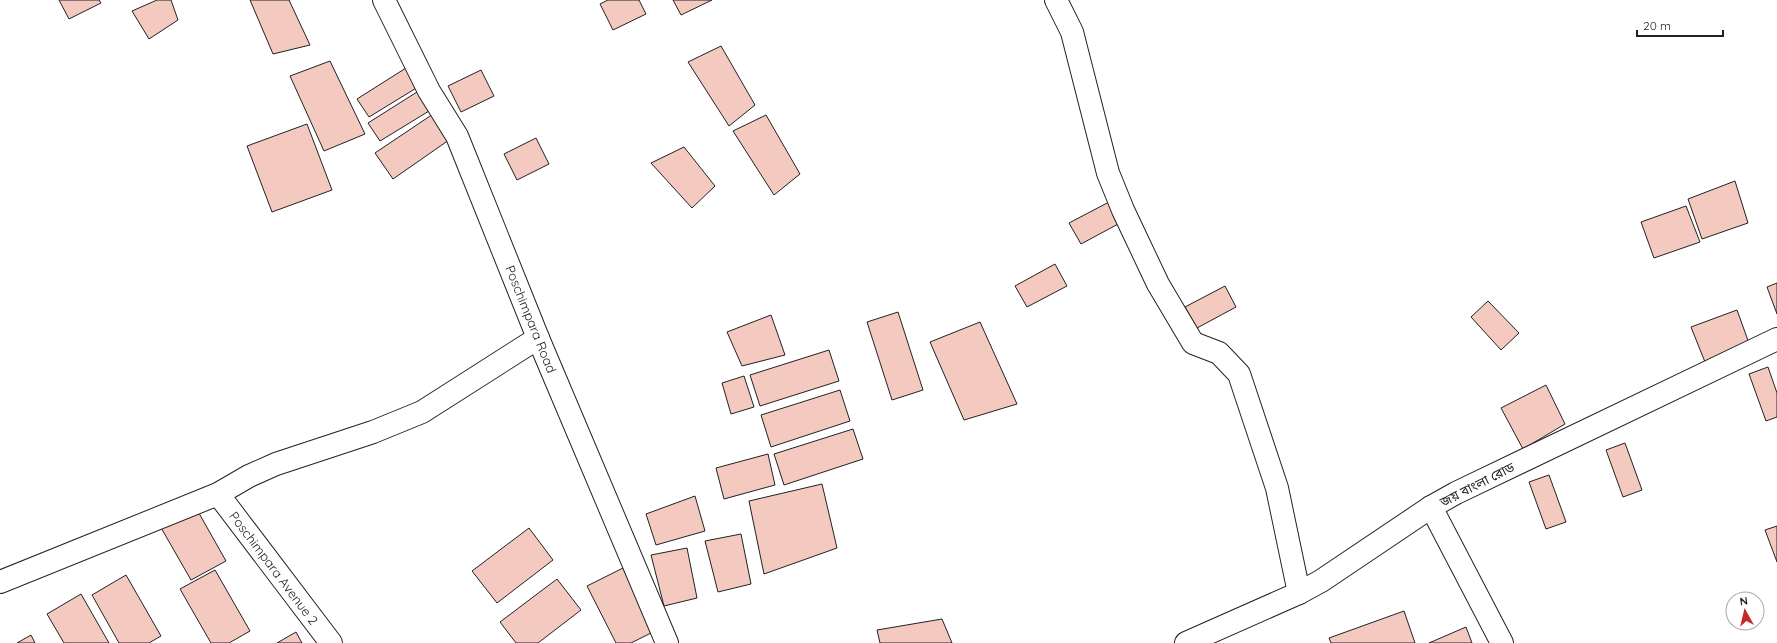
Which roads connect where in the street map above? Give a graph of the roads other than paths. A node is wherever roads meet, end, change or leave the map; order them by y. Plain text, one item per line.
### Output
1 (384, 0) edge
2 (1056, 0) edge
3 (538, 338) junction
4 (1777, 339) edge
5 (218, 494) junction
6 (1431, 507) junction
7 (0, 582) edge
8 (1299, 592) junction
9 (331, 643) edge
10 (667, 643) edge
11 (1186, 643) edge
12 (1502, 643) edge

1 - 3 street, Poschimpara Road
2 - 8 street
3 - 5 street
3 - 10 street, Poschimpara Road
4 - 6 street, জয় বাংলা রোড
5 - 7 street
5 - 9 street, Poschimpara Avenue 2
6 - 8 street, জয় বাংলা রোড
6 - 12 street
8 - 11 street, জয় বাংলা রোড

